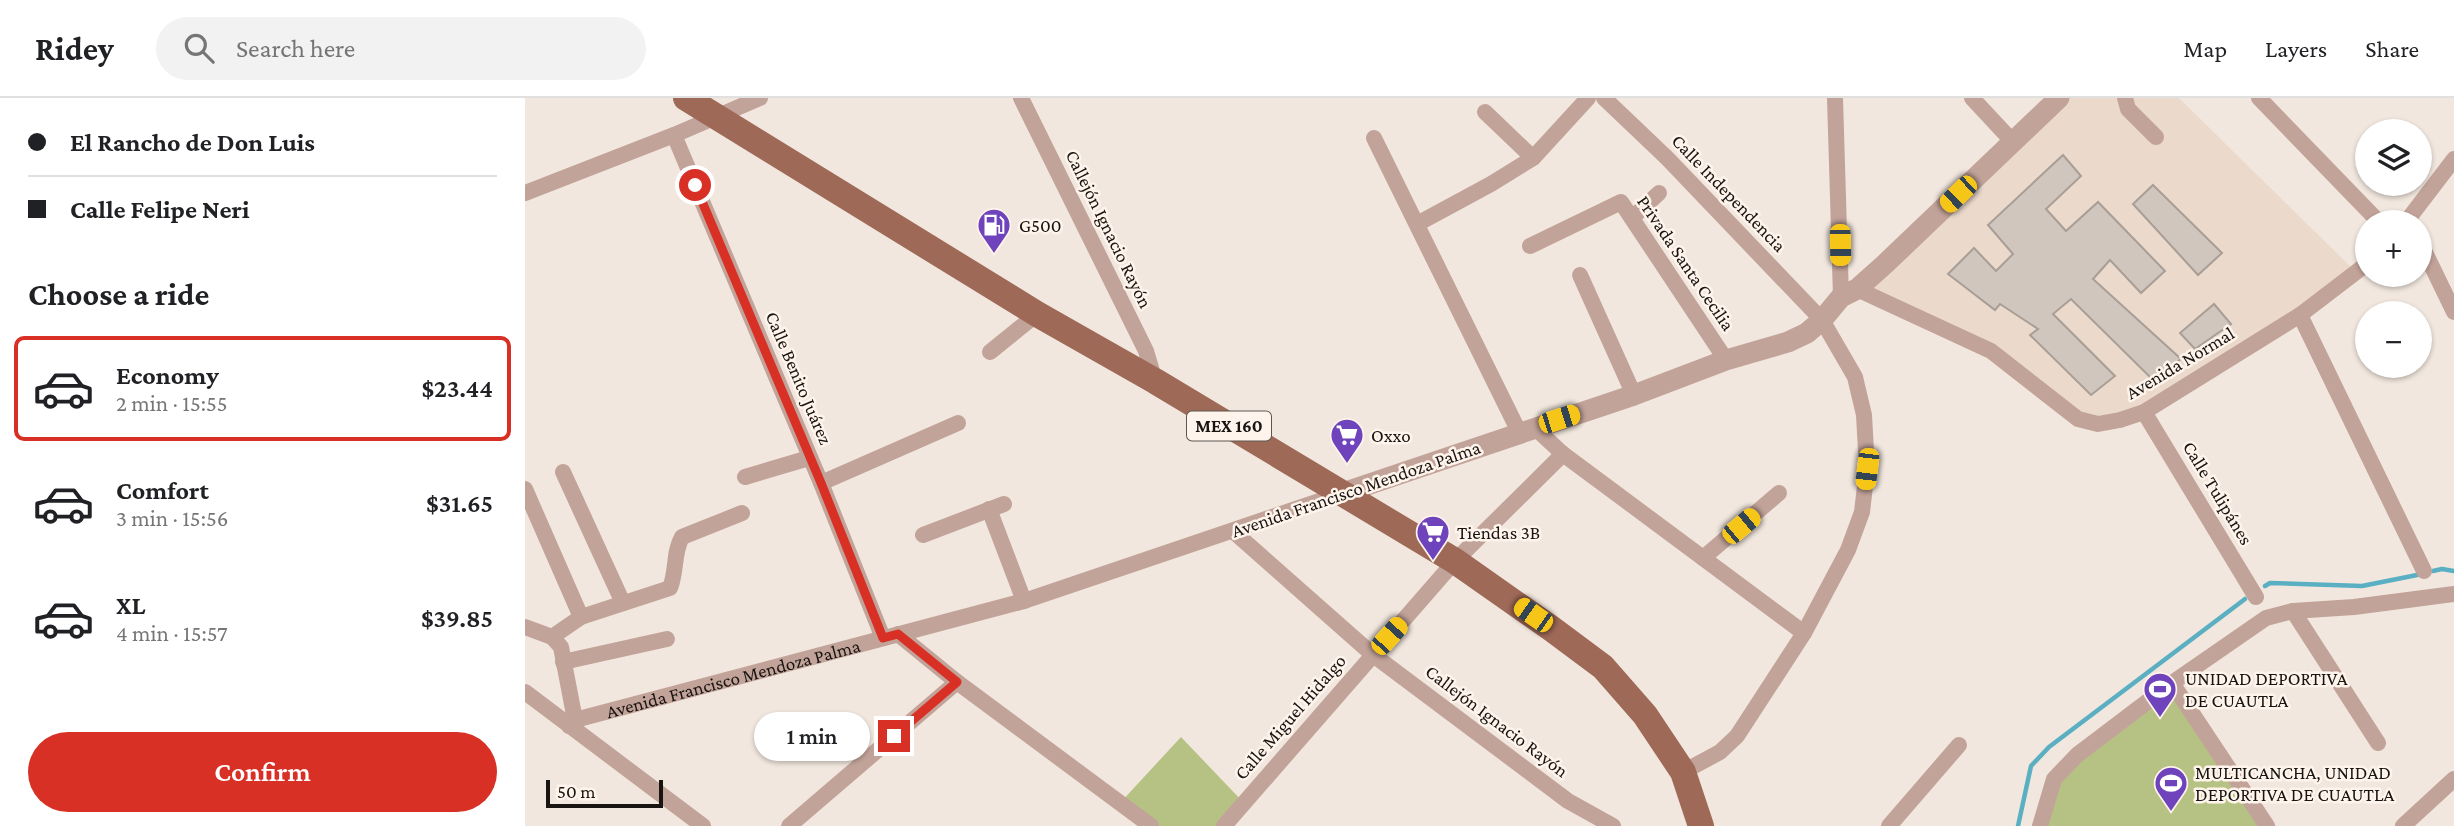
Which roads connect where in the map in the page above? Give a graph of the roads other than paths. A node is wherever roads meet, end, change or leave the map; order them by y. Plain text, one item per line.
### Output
1 (686, 98) edge
2 (760, 98) edge
3 (1021, 98) edge
4 (1588, 98) edge
5 (1605, 98) edge
6 (1835, 98) edge
7 (1972, 98) edge
8 (2059, 98) edge
9 (2125, 98) edge
10 (2259, 98) edge
11 (1485, 112) dead end
12 (717, 116) junction
13 (674, 135) junction
14 (2156, 137) dead end
15 (1374, 138) dead end
16 (2013, 142) junction
17 (1533, 158) junction
18 (2454, 159) edge
19 (525, 193) edge
20 (1659, 193) dead end
21 (2367, 210) edge
22 (2417, 210) edge
23 (1632, 218) junction
24 (1416, 224) junction
25 (1530, 246) dead end
26 (2432, 267) edge
27 (2355, 273) edge
28 (1580, 275) dead end
29 (1849, 293) junction
30 (2454, 312) edge
31 (1037, 314) junction
32 (2300, 315) junction
33 (1822, 320) junction
34 (991, 352) dead end
35 (1726, 360) junction
36 (1155, 381) junction
37 (1634, 395) junction
38 (2144, 412) junction
39 (958, 423) dead end
40 (1527, 430) junction
41 (1563, 454) junction
42 (809, 458) junction
43 (563, 472) dead end
44 (745, 477) dead end
45 (821, 483) junction
46 (525, 489) edge
47 (1779, 493) dead end
48 (1340, 494) junction
49 (742, 513) dead end
50 (1234, 531) junction
51 (923, 535) dead end
52 (1703, 558) junction
53 (1455, 561) junction
54 (2424, 571) dead end
55 (2454, 594) edge
56 (2256, 597) dead end
57 (1024, 601) junction
58 (623, 603) junction
59 (2293, 611) junction
60 (581, 617) junction
61 (525, 627) edge
62 (1804, 633) junction
63 (890, 636) junction
64 (552, 637) junction
65 (667, 639) dead end
66 (1372, 654) junction
67 (563, 662) junction
68 (957, 682) junction
69 (2172, 683) junction
70 (525, 692) edge
71 (572, 723) junction
72 (2378, 743) dead end
73 (1959, 745) dead end
74 (1683, 772) junction
75 (2454, 779) edge
76 (703, 826) edge
77 (789, 826) edge
78 (1151, 826) edge
79 (1224, 826) edge
80 (1613, 826) edge
81 (1701, 826) edge
82 (1889, 826) edge
83 (2041, 826) edge
84 (2267, 826) edge
85 (2403, 826) edge

1 - 12 main road, MEX 160
2 - 12 street
3 - 36 street, Callejón Ignacio Rayón
4 - 17 street
5 - 33 street, Calle Independencia
6 - 29 street
7 - 16 street
8 - 16 street, Avenida Francisco Mendoza Palma
9 - 14 street
10 - 21 street
11 - 17 street
12 - 13 street
12 - 31 main road, MEX 160
13 - 19 street
13 - 42 street, Calle Benito Juárez
15 - 24 street
16 - 29 street, Avenida Francisco Mendoza Palma
17 - 24 street
18 - 22 street
20 - 23 street
23 - 25 street, Privada Santa Cecilia
23 - 35 street, Privada Santa Cecilia
24 - 40 street
26 - 30 street
27 - 32 street, Avenida Normal
28 - 37 street
29 - 33 street, Avenida Francisco Mendoza Palma
29 - 38 street, Avenida Normal
31 - 34 street
31 - 36 main road, MEX 160
32 - 38 street, Avenida Normal
32 - 54 street
33 - 35 street, Avenida Francisco Mendoza Palma
33 - 62 street, Calle Independencia
35 - 37 street, Avenida Francisco Mendoza Palma
36 - 48 main road, MEX 160
37 - 40 street, Avenida Francisco Mendoza Palma
38 - 56 street, Calle Tulipánes
39 - 45 street
40 - 41 street
40 - 48 street, Avenida Francisco Mendoza Palma
41 - 52 street
41 - 53 street, Calle Miguel Hidalgo
42 - 44 street
42 - 45 street, Calle Benito Juárez
43 - 58 street
45 - 63 street, Calle Benito Juárez
46 - 60 street
47 - 52 street
48 - 50 street, Avenida Francisco Mendoza Palma
48 - 53 main road, MEX 160
49 - 58 street
50 - 57 street, Avenida Francisco Mendoza Palma
50 - 66 street, Callejón Ignacio Rayón
51 - 57 street
52 - 62 street
53 - 66 street, Calle Miguel Hidalgo
53 - 74 main road, MEX 160
55 - 59 street
57 - 63 street, Avenida Francisco Mendoza Palma
58 - 60 street
59 - 69 street
59 - 72 street
60 - 64 street
61 - 64 street
62 - 74 street, Calle Independencia
63 - 68 street, Calle Benito Juárez
63 - 71 street, Avenida Francisco Mendoza Palma
64 - 67 street
65 - 67 street
66 - 79 street, Calle Miguel Hidalgo
66 - 80 street, Callejón Ignacio Rayón
67 - 71 street
68 - 77 street
68 - 78 street, Calle Benito Juárez
69 - 83 street
69 - 84 street
70 - 71 street
71 - 76 street
73 - 82 street
74 - 81 main road, MEX 160
75 - 85 street

